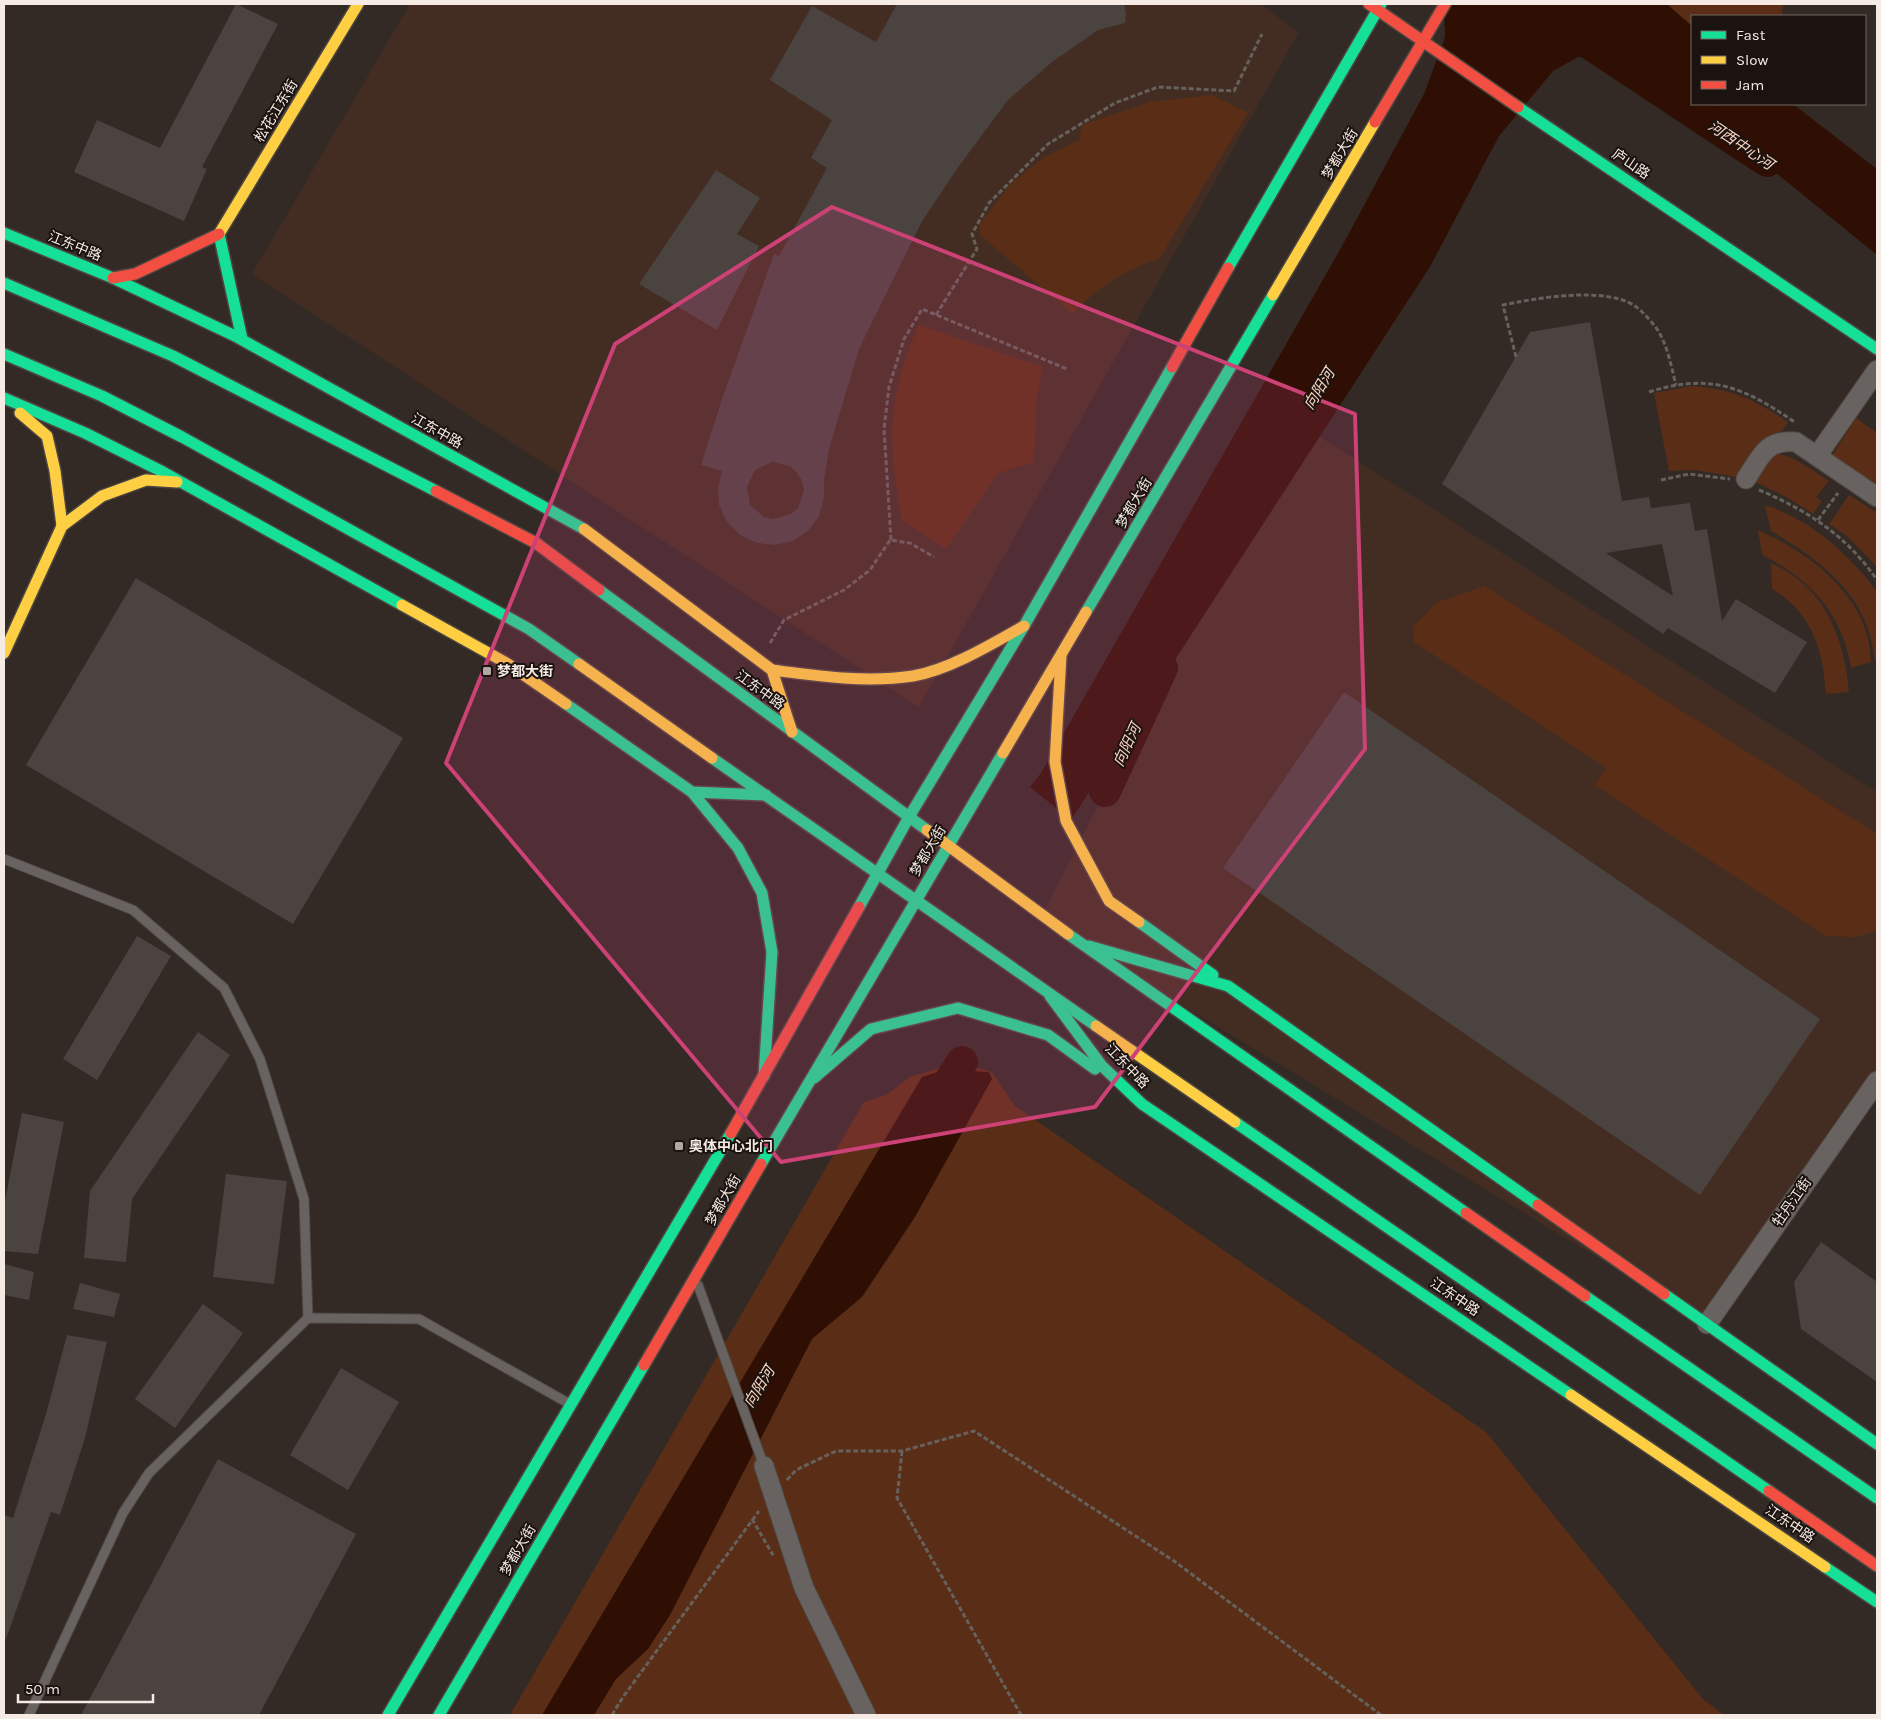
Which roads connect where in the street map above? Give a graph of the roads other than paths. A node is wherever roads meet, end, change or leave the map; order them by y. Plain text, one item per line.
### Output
1 (358, 4) edge
2 (1445, 4) edge
3 (1376, 6) edge
4 (1422, 41) junction
5 (4, 233) edge
6 (220, 234) junction
7 (113, 278) junction
8 (4, 283) edge
9 (242, 339) junction
10 (1877, 349) edge
11 (4, 354) edge
12 (1877, 370) edge
13 (4, 399) edge
14 (1817, 456) junction
15 (180, 482) junction
16 (1745, 482) road end
17 (1877, 497) edge
18 (62, 526) junction
19 (1024, 626) junction
20 (4, 653) edge
21 (1061, 656) junction
22 (772, 670) junction
23 (792, 732) junction
24 (692, 792) junction
25 (766, 795) junction
26 (909, 817) junction
27 (948, 847) junction
28 (4, 859) edge
29 (877, 874) junction
30 (916, 900) junction
31 (1083, 945) junction
32 (1228, 986) junction
33 (1043, 988) junction
34 (764, 1076) junction
35 (810, 1081) junction
36 (1877, 1081) edge
37 (1142, 1104) junction
38 (695, 1278) junction
39 (308, 1318) junction
40 (1706, 1324) junction
41 (571, 1404) junction
42 (1877, 1444) edge
43 (764, 1466) joint
44 (1877, 1498) edge
45 (1877, 1566) edge
46 (1877, 1602) edge
47 (29, 1715) edge
48 (388, 1715) edge
49 (439, 1715) edge
50 (866, 1715) edge

1 - 6 main road, 松花江东街
2 - 4 main road, 梦都大街
3 - 4 main road, 庐山路
3 - 19 main road, 梦都大街
4 - 10 main road, 庐山路
4 - 21 main road, 梦都大街
5 - 7 main road, 江东中路
6 - 7 main road
6 - 9 main road
7 - 9 main road, 江东中路
8 - 23 main road, 江东中路
9 - 22 main road, 江东中路
11 - 25 main road, 江东中路
12 - 14 street
13 - 15 main road
13 - 18 main road
14 - 16 street
14 - 17 street
15 - 18 main road
15 - 24 main road
18 - 20 main road
19 - 22 main road
19 - 26 main road, 梦都大街
21 - 27 main road, 梦都大街
21 - 32 main road
22 - 23 main road, 江东中路
23 - 26 main road, 江东中路
24 - 25 main road
24 - 34 main road
25 - 29 main road, 江东中路
26 - 27 main road, 江东中路
26 - 29 main road, 梦都大街
27 - 30 main road, 梦都大街
27 - 31 main road, 江东中路
28 - 39 lane
29 - 30 main road, 江东中路
29 - 34 main road, 梦都大街
30 - 33 main road, 江东中路
30 - 35 main road, 梦都大街
31 - 32 main road, 江东中路
31 - 44 main road, 江东中路
32 - 40 main road, 江东中路
33 - 37 main road, 江东中路
33 - 45 main road, 江东中路
34 - 41 main road, 梦都大街
35 - 37 main road
35 - 38 main road, 梦都大街
36 - 40 street, 牡丹江街
37 - 46 main road, 江东中路
38 - 43 lane
38 - 49 main road, 梦都大街
39 - 41 lane
39 - 47 lane
40 - 42 main road, 江东中路
41 - 48 main road, 梦都大街
43 - 50 street

